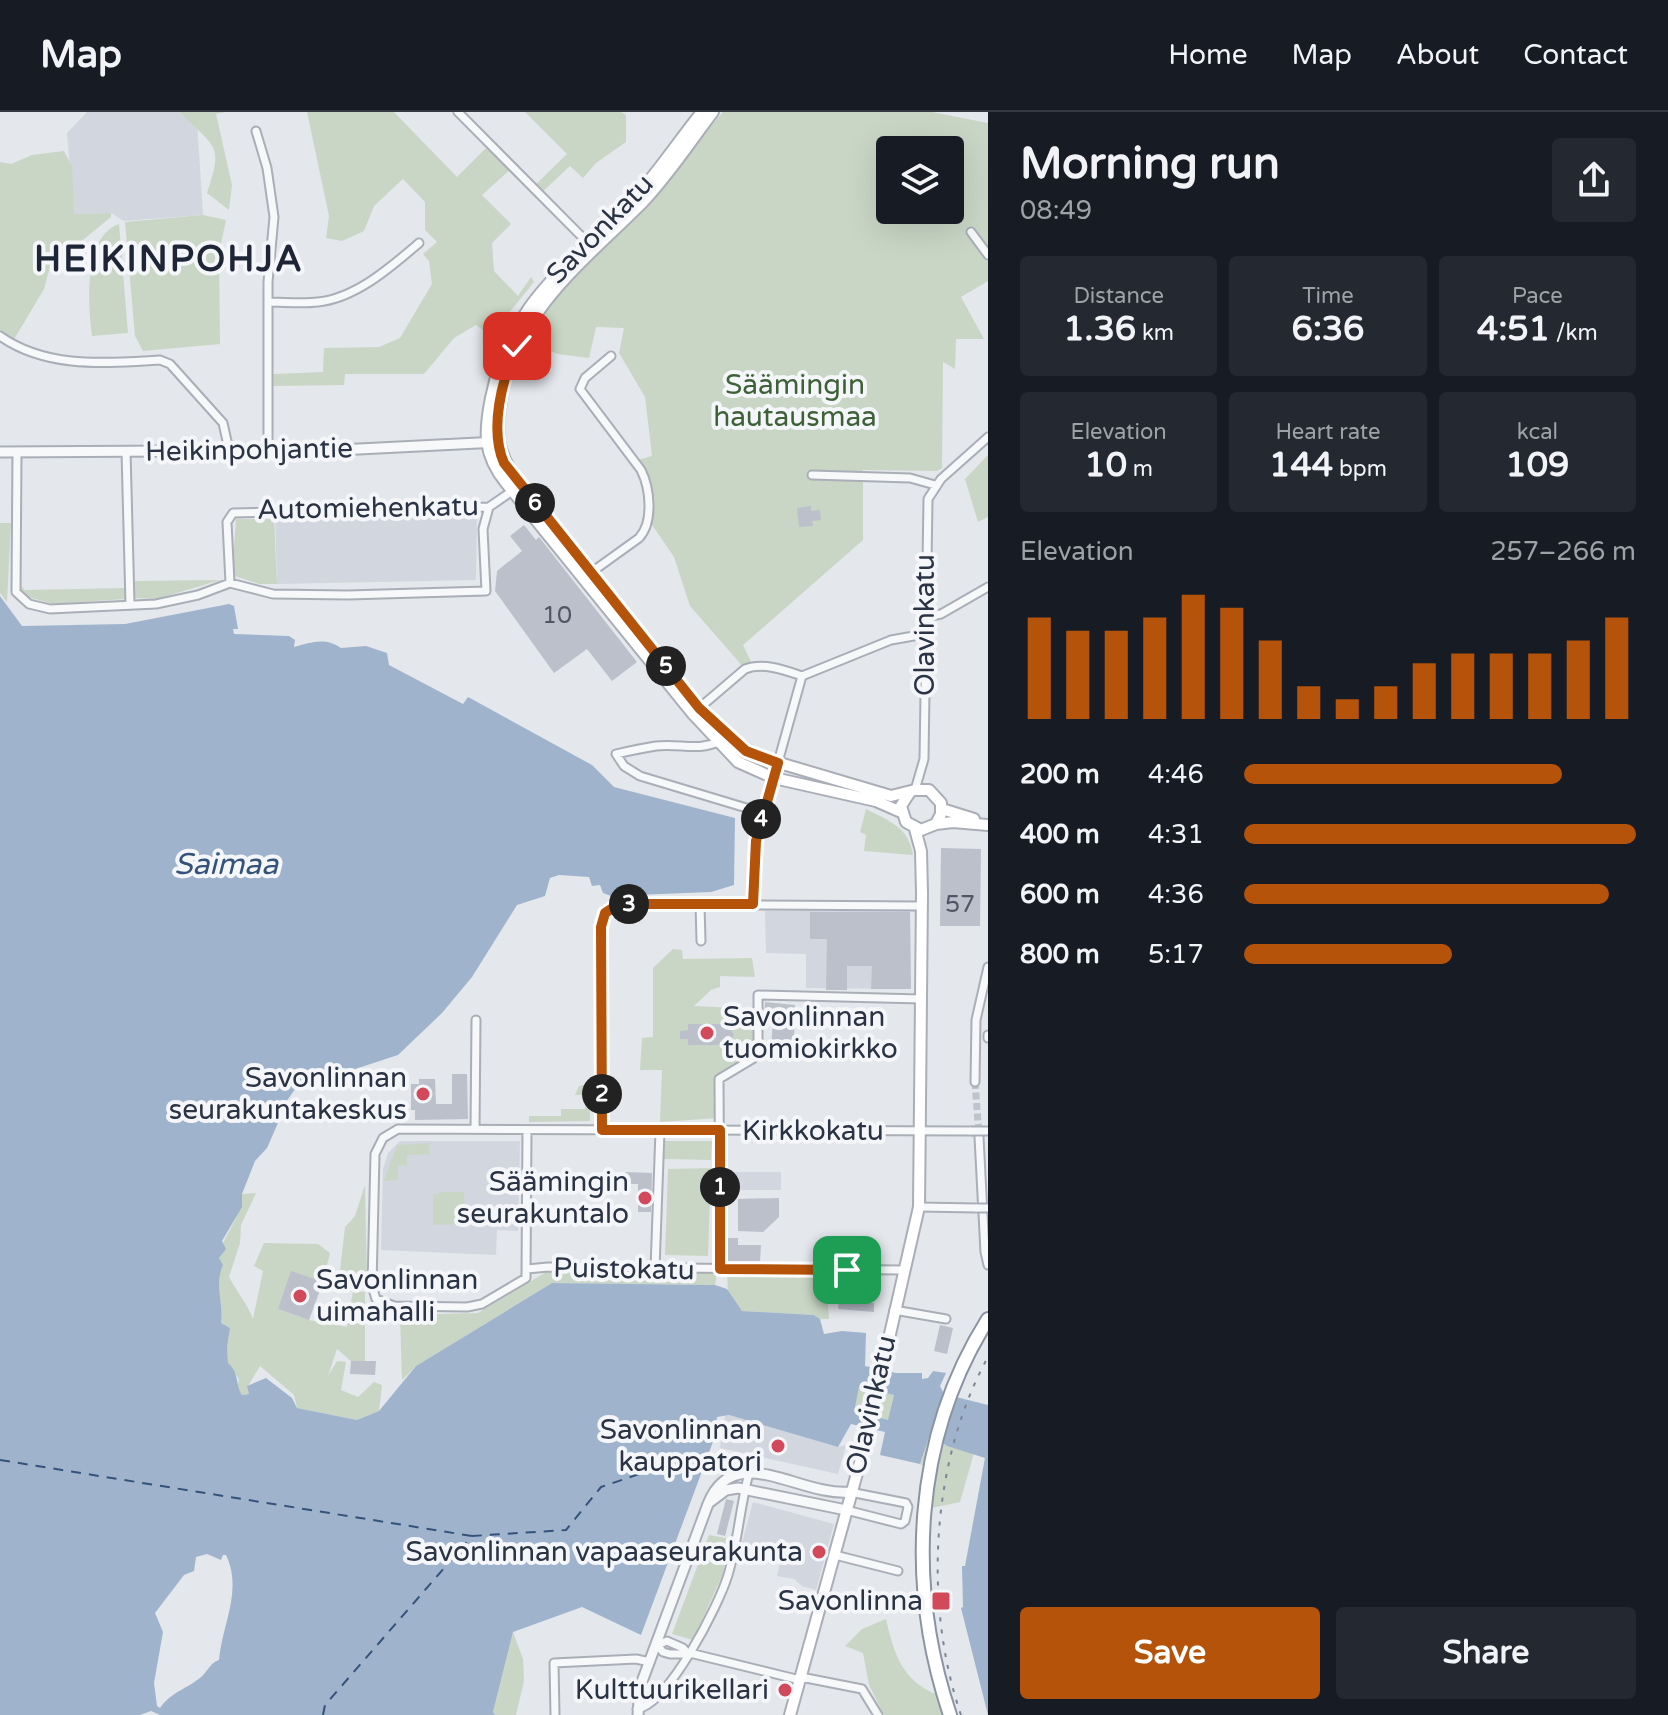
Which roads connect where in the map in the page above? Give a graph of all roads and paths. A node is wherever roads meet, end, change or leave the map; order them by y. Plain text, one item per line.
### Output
1 (458, 112) edge
2 (702, 112) edge
3 (713, 112) edge
4 (256, 131) dead end
5 (971, 232) dead end
6 (419, 243) dead end
7 (590, 245) junction
8 (988, 255) edge
9 (268, 302) junction
10 (0, 336) edge
11 (611, 356) dead end
12 (988, 437) edge
13 (492, 442) junction
14 (229, 450) junction
15 (126, 451) junction
16 (268, 451) junction
17 (0, 452) edge
18 (17, 453) junction
19 (812, 475) dead end
20 (935, 485) junction
21 (516, 488) junction
22 (489, 507) junction
23 (587, 576) junction
24 (230, 583) junction
25 (988, 587) edge
26 (130, 604) junction
27 (925, 617) junction
28 (925, 634) junction
29 (802, 676) junction
30 (696, 711) junction
31 (724, 740) junction
32 (778, 763) junction
33 (923, 767) junction
34 (774, 778) junction
35 (913, 791) junction
36 (935, 794) junction
37 (942, 809) junction
38 (901, 812) junction
39 (763, 813) junction
40 (988, 823) edge
41 (932, 827) junction
42 (915, 829) junction
43 (921, 851) junction
44 (700, 904) junction
45 (753, 904) junction
46 (922, 906) junction
47 (701, 941) dead end
48 (988, 967) edge
49 (921, 999) junction
50 (476, 1020) dead end
51 (975, 1082) tunnel mouth
52 (475, 1129) junction
53 (527, 1130) junction
54 (602, 1130) junction
55 (720, 1130) junction
56 (660, 1131) junction
57 (922, 1131) junction
58 (988, 1131) edge
59 (979, 1137) tunnel mouth
60 (919, 1207) junction
61 (988, 1208) edge
62 (988, 1265) edge
63 (527, 1269) junction
64 (655, 1269) junction
65 (720, 1269) junction
66 (903, 1270) junction
67 (372, 1286) joint
68 (894, 1310) junction
69 (946, 1319) dead end
70 (988, 1319) edge
71 (988, 1334) edge
72 (956, 1386) junction
73 (749, 1473) junction
74 (745, 1489) junction
75 (850, 1492) junction
76 (708, 1504) junction
77 (846, 1510) junction
78 (835, 1555) junction
79 (898, 1571) dead end
80 (657, 1645) junction
81 (688, 1654) junction
82 (650, 1662) junction
83 (801, 1678) junction
84 (638, 1712) edge
85 (555, 1715) edge
86 (790, 1715) edge
87 (878, 1715) edge
88 (950, 1715) edge

1 - 7 street
2 - 7 main road, Savonkatu
3 - 7 main road, Savonkatu
4 - 9 street
5 - 8 street
6 - 9 street
7 - 13 main road, Savonkatu
9 - 16 street
10 - 14 street
11 - 23 street
12 - 20 street
13 - 16 street, Heikinpohjantie
13 - 21 main road
14 - 15 street, Heikinpohjantie
14 - 16 street, Heikinpohjantie
15 - 18 street, Heikinpohjantie
15 - 26 street
17 - 18 street, Heikinpohjantie
18 - 26 street
19 - 20 street
20 - 27 street, Olavinkatu
21 - 22 street, Automiehenkatu
21 - 23 main road
22 - 24 street, Automiehenkatu
22 - 24 street
23 - 30 main road
24 - 26 street
25 - 27 street
27 - 28 street, Olavinkatu
28 - 29 street
28 - 33 street, Olavinkatu
29 - 30 street
29 - 32 street
30 - 31 main road
31 - 32 main road
31 - 34 main road
31 - 39 street
32 - 34 street
32 - 35 main road
33 - 35 street, Olavinkatu
33 - 36 street, Olavinkatu
34 - 38 main road
34 - 39 street
35 - 36 main road
35 - 38 main road
36 - 37 main road
37 - 40 main road
37 - 41 main road
38 - 42 main road
39 - 45 street
40 - 41 main road
41 - 42 main road
41 - 43 main road, Olavinkatu
42 - 43 main road, Olavinkatu
43 - 46 main road, Olavinkatu
44 - 45 street
44 - 47 street
44 - 54 street
45 - 46 street
46 - 49 main road, Olavinkatu
48 - 51 street
49 - 55 street
49 - 57 main road, Olavinkatu
50 - 52 street
52 - 53 street, Kirkkokatu
52 - 67 street, Kirkkokatu
53 - 54 street, Kirkkokatu
53 - 63 street
54 - 56 street, Kirkkokatu
55 - 56 street, Kirkkokatu
55 - 57 street, Kirkkokatu
55 - 65 street
56 - 64 street
57 - 58 street, Kirkkokatu, bridge
57 - 60 main road, Olavinkatu
59 - 62 street
60 - 61 street, bridge
60 - 66 main road, Olavinkatu
63 - 64 street, Puistokatu
63 - 67 street, Puistokatu
64 - 65 street, Puistokatu
65 - 66 street, Puistokatu
66 - 68 main road, Olavinkatu
68 - 69 street
68 - 75 main road, Olavinkatu
70 - 72 highway
71 - 72 highway
72 - 88 highway
73 - 74 street
73 - 75 street
73 - 76 street
74 - 76 street
74 - 77 street
74 - 81 street
75 - 77 main road, Olavinkatu
75 - 77 street
76 - 80 street
77 - 78 main road, Olavinkatu
78 - 79 street
78 - 83 main road, Olavinkatu
80 - 81 street
80 - 82 street
81 - 83 street
81 - 84 street
82 - 84 street
82 - 85 street
83 - 86 main road, Olavinkatu
83 - 87 street

